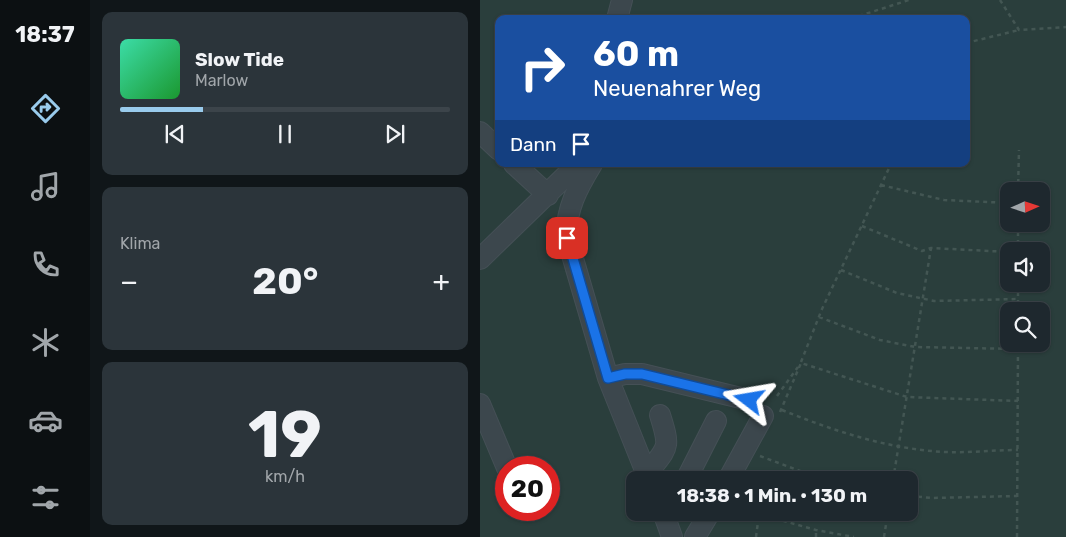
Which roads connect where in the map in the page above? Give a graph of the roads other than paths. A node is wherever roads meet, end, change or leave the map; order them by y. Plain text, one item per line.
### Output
1 (622, 0) edge
2 (618, 15) edge
3 (480, 132) edge
4 (495, 146) edge
5 (517, 167) edge
6 (575, 167) edge
7 (590, 167) edge
8 (548, 195) junction
9 (480, 259) edge
10 (608, 378) junction
11 (749, 400) dead end
12 (480, 404) edge
13 (772, 413) road end
14 (660, 415) dead end
15 (716, 421) dead end
16 (502, 456) edge
17 (646, 471) edge
18 (652, 471) edge
19 (691, 471) edge
20 (734, 471) edge
21 (705, 521) edge
22 (695, 537) edge

1 - 2 lane
3 - 4 lane
5 - 8 lane
6 - 8 lane
7 - 10 lane
8 - 9 lane
10 - 11 lane
10 - 17 lane
12 - 16 lane
13 - 20 lane
14 - 18 lane
15 - 19 lane
21 - 22 lane

